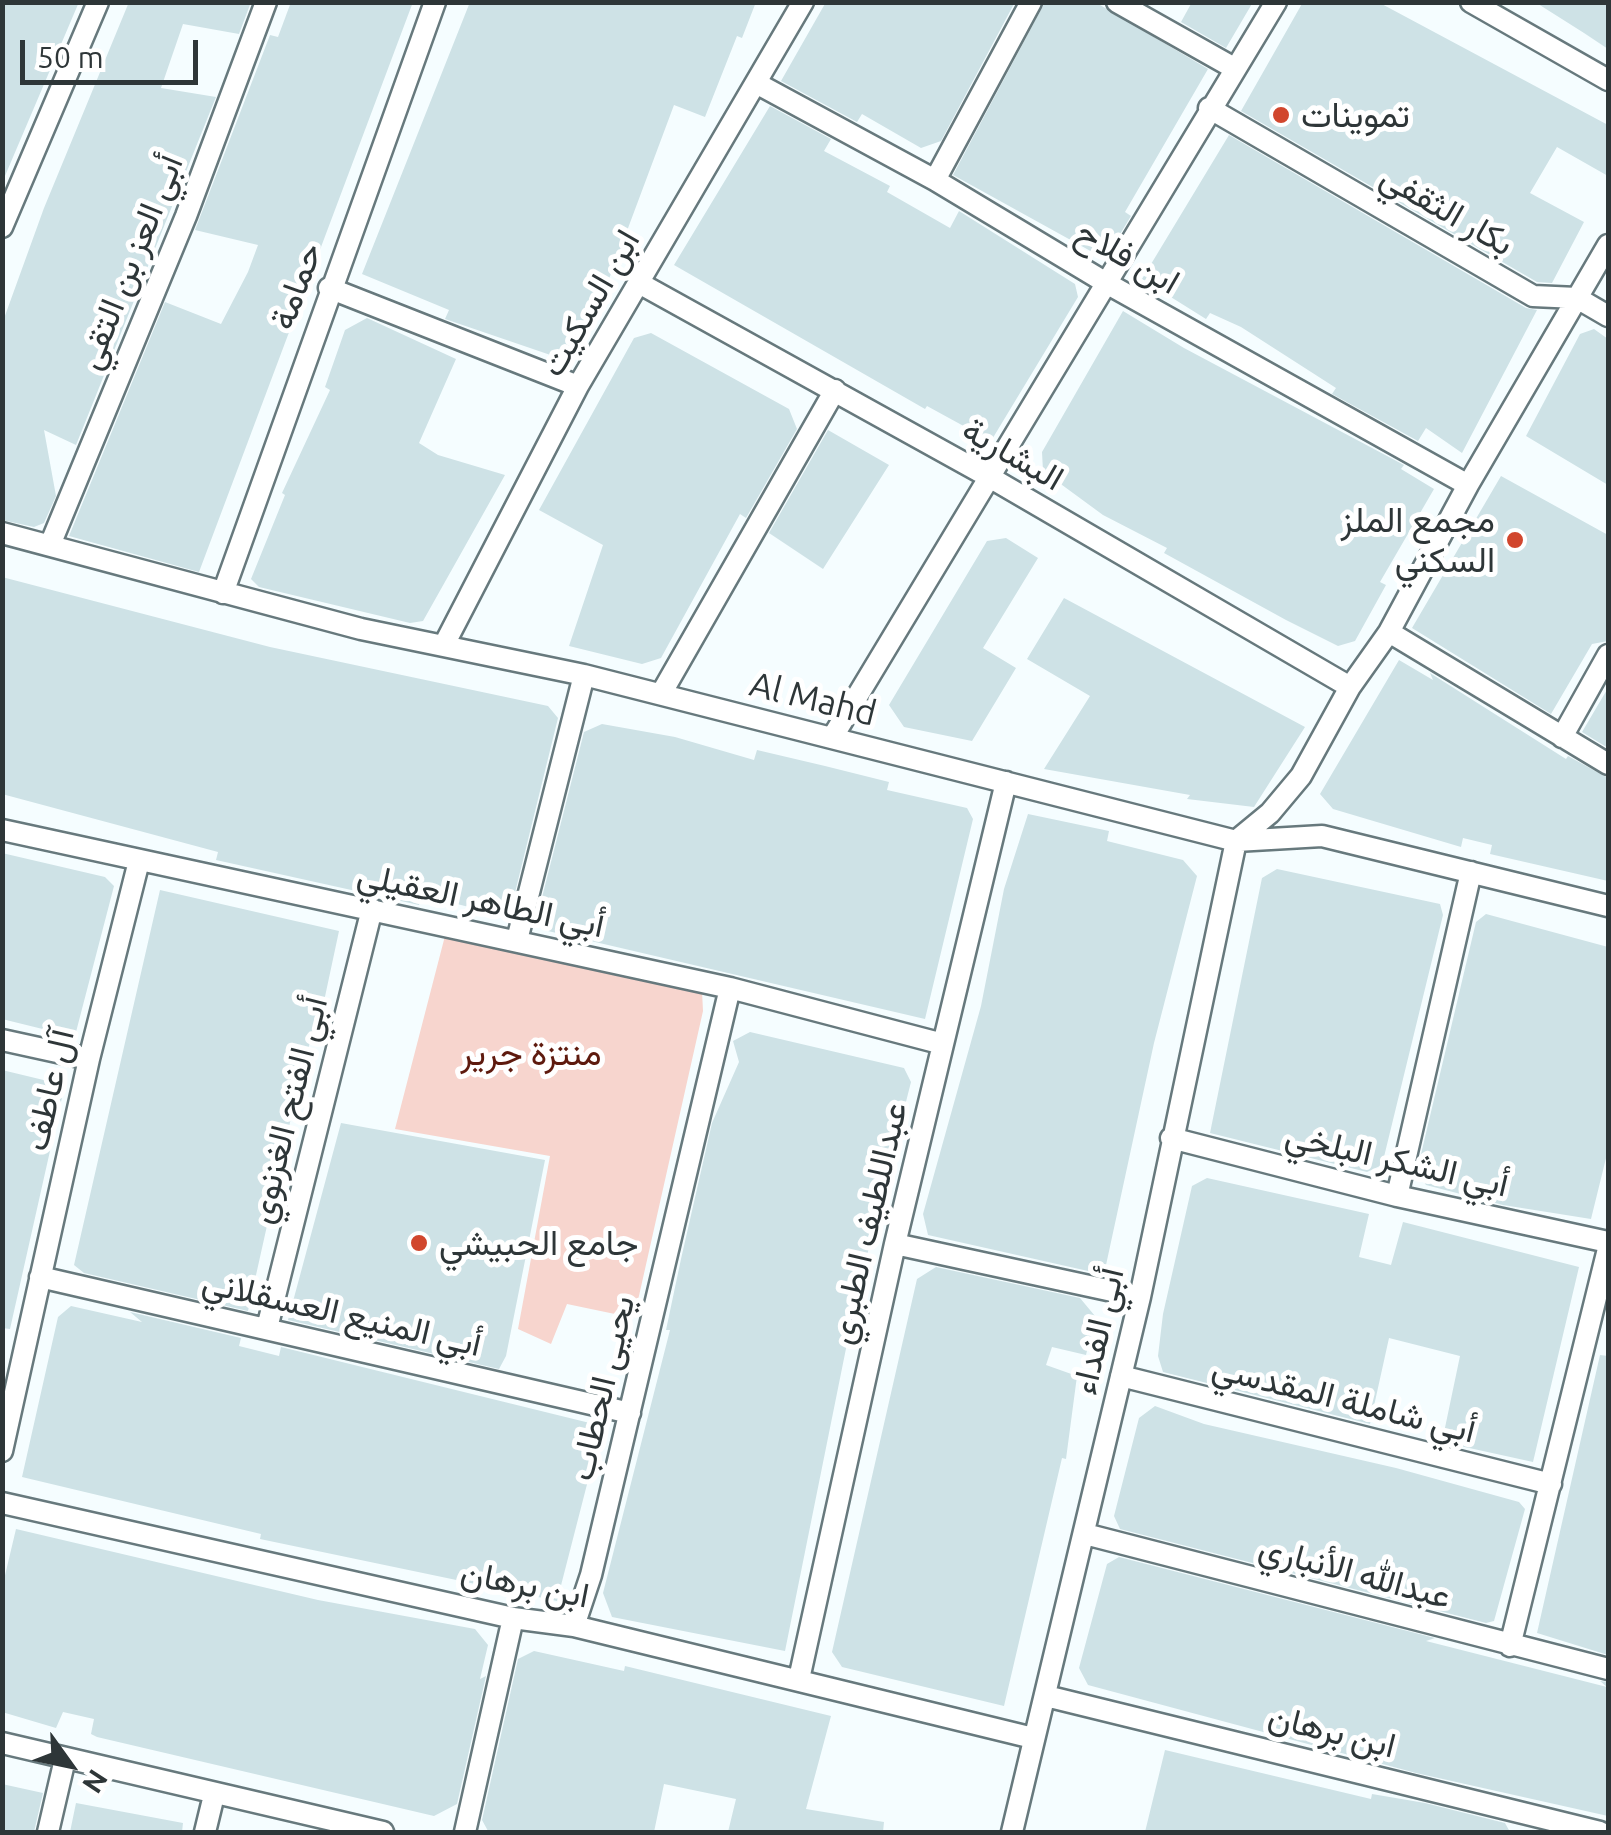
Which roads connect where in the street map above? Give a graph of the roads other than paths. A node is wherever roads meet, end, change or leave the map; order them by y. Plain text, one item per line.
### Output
1 (98, 2) edge
2 (266, 2) edge
3 (435, 2) edge
4 (803, 2) edge
5 (1030, 2) edge
6 (1117, 2) edge
7 (1276, 2) edge
8 (1471, 2) edge
9 (1508, 11) edge
10 (1234, 68) junction
11 (1608, 80) edge
12 (756, 83) junction
13 (1209, 108) junction
14 (935, 180) junction
15 (2, 228) edge
16 (1608, 245) edge
17 (639, 284) junction
18 (1108, 284) junction
19 (329, 288) junction
20 (1577, 298) junction
21 (1608, 316) edge
22 (578, 386) junction
23 (835, 390) junction
24 (992, 478) junction
25 (1468, 484) junction
26 (2, 533) edge
27 (50, 545) junction
28 (223, 593) junction
29 (1388, 632) junction
30 (445, 644) junction
31 (1608, 655) edge
32 (584, 675) junction
33 (1350, 687) junction
34 (661, 694) junction
35 (1562, 737) junction
36 (832, 738) junction
37 (1608, 764) edge
38 (1006, 782) junction
39 (2, 830) edge
40 (1236, 841) junction
41 (139, 862) junction
42 (1471, 872) junction
43 (1608, 906) edge
44 (372, 909) junction
45 (517, 940) junction
46 (730, 988) junction
47 (2, 1040) edge
48 (943, 1044) junction
49 (89, 1060) junction
50 (1171, 1138) junction
51 (1398, 1196) junction
52 (895, 1244) junction
53 (1608, 1246) edge
54 (40, 1277) junction
55 (1140, 1297) junction
56 (266, 1328) junction
57 (1121, 1376) junction
58 (630, 1413) junction
59 (2, 1452) edge
60 (1551, 1484) junction
61 (2, 1502) edge
62 (1086, 1534) junction
63 (513, 1618) junction
64 (574, 1626) junction
65 (1510, 1646) junction
66 (1608, 1668) edge
67 (799, 1679) junction
68 (1046, 1696) junction
69 (1033, 1738) junction
70 (2, 1743) edge
71 (65, 1759) junction
72 (214, 1795) junction
73 (1533, 1825) edge
74 (48, 1832) edge
75 (204, 1832) edge
76 (383, 1832) edge
77 (464, 1832) edge
78 (1012, 1832) edge
79 (1600, 1832) edge

1 - 15 street
2 - 27 street, أبي العز بن التقي
3 - 19 street, حمامة
4 - 12 street, ابن السكيت
5 - 14 street
6 - 10 street
7 - 10 street
8 - 9 street
9 - 11 street
10 - 13 street
12 - 14 street, ابن فلاح
12 - 17 street, ابن السكيت
13 - 18 street
13 - 20 street, بكار الثقفي
14 - 18 street, ابن فلاح
16 - 20 street
17 - 22 street, ابن السكيت
17 - 23 street, البشارية
18 - 24 street
18 - 25 street, ابن فلاح
19 - 22 street
19 - 28 street, حمامة
20 - 21 street, بكار الثقفي
20 - 25 street
22 - 30 street, ابن السكيت
23 - 24 street, البشارية
23 - 34 street
24 - 33 street, البشارية
24 - 36 street
25 - 29 street
26 - 27 street, Al Mahd
27 - 28 street, Al Mahd
28 - 30 street, Al Mahd
29 - 33 street
29 - 35 street
30 - 32 street, Al Mahd
31 - 35 street
32 - 34 street, Al Mahd
32 - 45 street
33 - 40 street
34 - 36 street, Al Mahd
35 - 37 street
36 - 38 street, Al Mahd
38 - 40 street, Al Mahd
38 - 48 street, عبداللطيف الطبري
39 - 41 street, أبي الطاهر العقيلي
40 - 42 street, Al Mahd
40 - 50 street, أبي الفداء
41 - 44 street, أبي الطاهر العقيلي
41 - 49 street, آل عاطف
42 - 43 street, Al Mahd
42 - 51 street
44 - 45 street, أبي الطاهر العقيلي
44 - 56 street, أبي الفتح الغزنوي
45 - 46 street, أبي الطاهر العقيلي
46 - 48 street, أبي الطاهر العقيلي
46 - 58 street, يحيى الحطاب
47 - 49 street
48 - 52 street, عبداللطيف الطبري
49 - 54 street, آل عاطف
50 - 51 street, أبي الشكر البلخي
50 - 55 street, أبي الفداء
51 - 53 street, أبي الشكر البلخي
52 - 55 street
52 - 67 street, عبداللطيف الطبري
53 - 60 street
54 - 56 street, أبي المنيع العسقلاني
54 - 59 street, آل عاطف
55 - 57 street, أبي الفداء
56 - 58 street, أبي المنيع العسقلاني
57 - 60 street, أبي شاملة المقدسي
57 - 62 street, أبي الفداء
58 - 64 street, يحيى الحطاب
60 - 65 street
61 - 63 street, ابن برهان
62 - 65 street, عبدالله الأنباري
62 - 68 street, أبي الفداء
63 - 64 street, ابن برهان
63 - 77 street
64 - 67 street, ابن برهان
65 - 66 street, عبدالله الأنباري
67 - 69 street, ابن برهان
68 - 69 street, أبي الفداء
68 - 73 street, ابن برهان
69 - 78 street, أبي الفداء
70 - 71 street
71 - 72 street
71 - 74 street
72 - 75 street
72 - 76 street
73 - 79 street, ابن برهان

